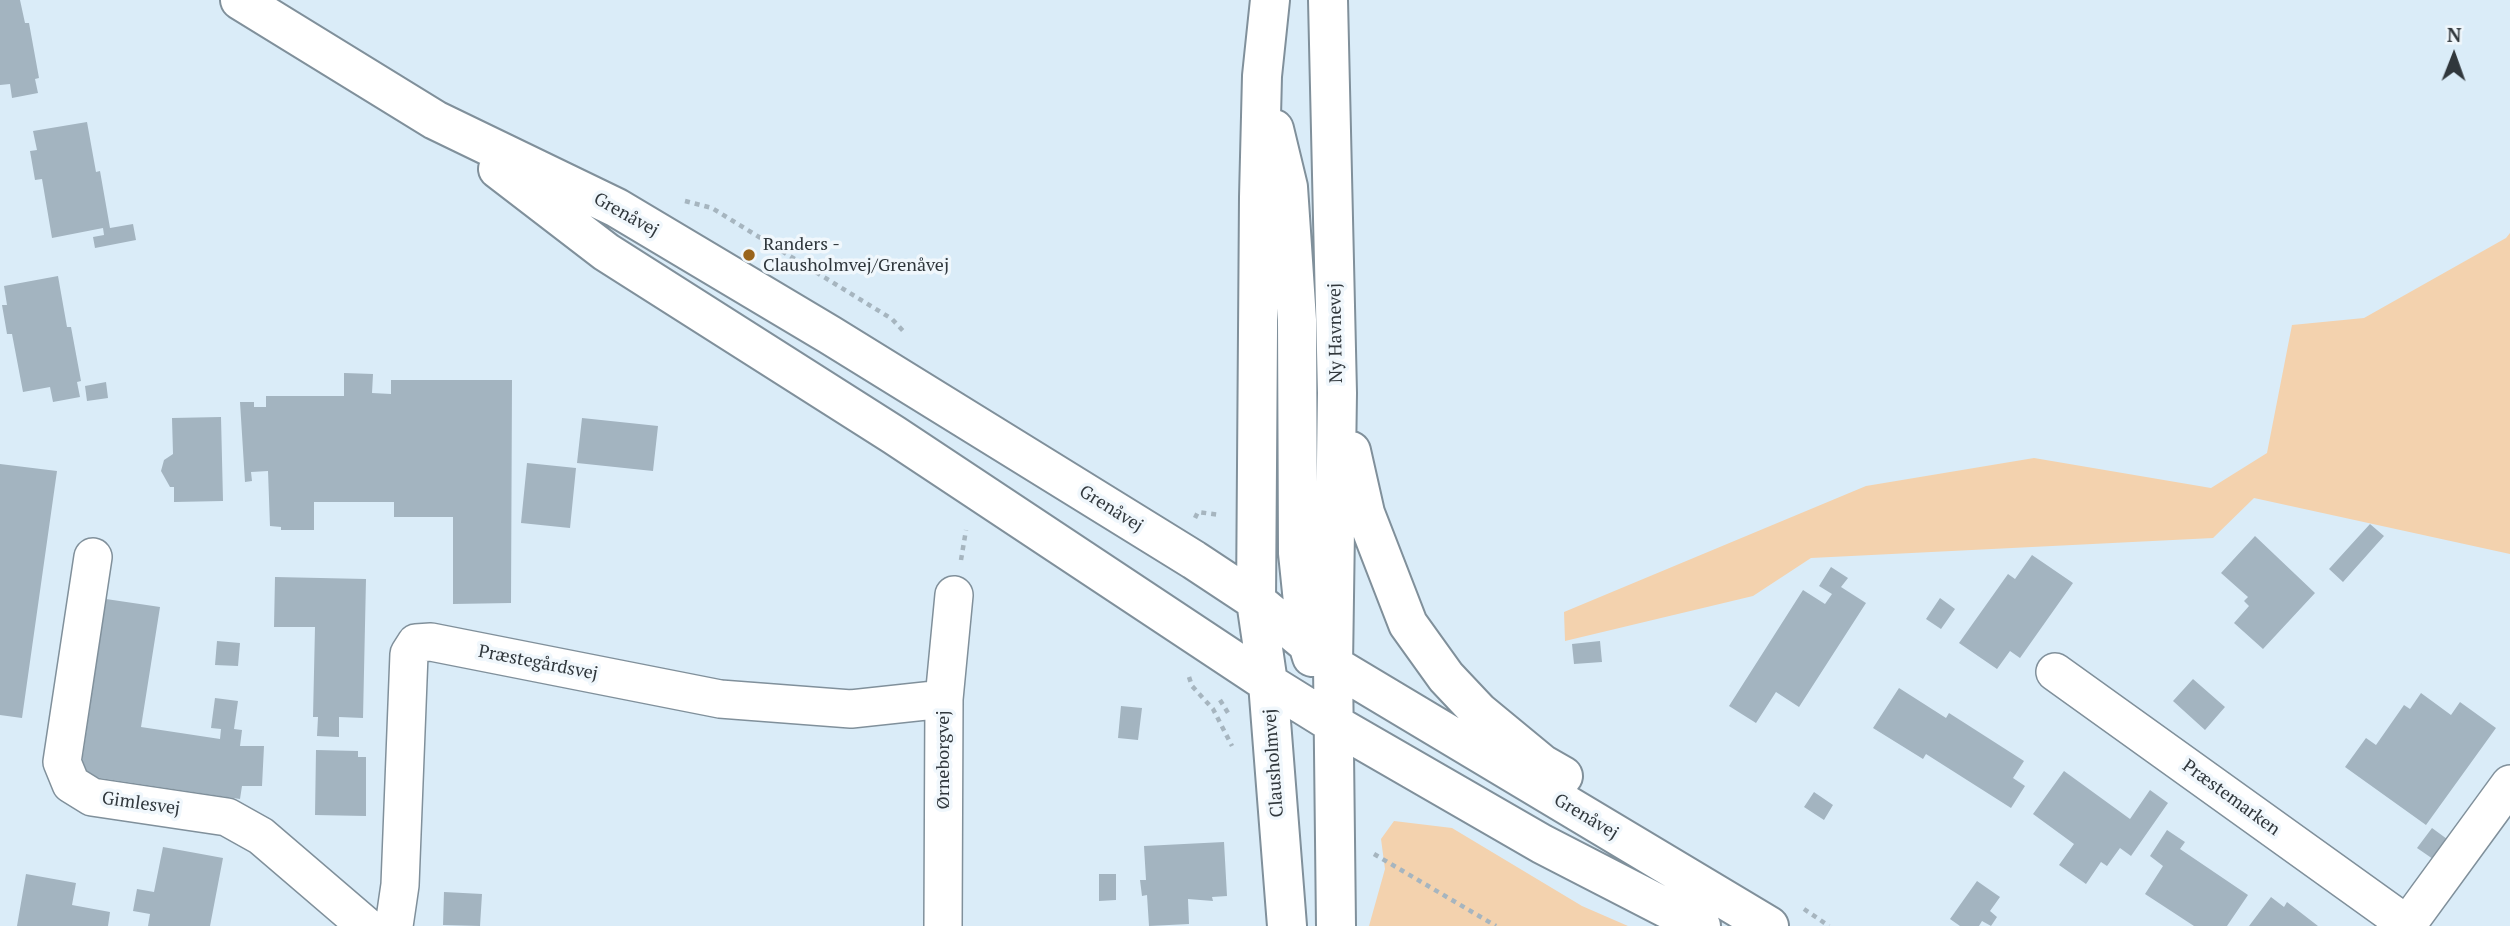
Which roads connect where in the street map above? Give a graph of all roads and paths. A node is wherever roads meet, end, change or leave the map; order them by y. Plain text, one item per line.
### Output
1 (240, 0) edge
2 (1270, 0) edge
3 (1328, 0) edge
4 (1262, 76) junction
5 (435, 120) junction
6 (673, 197) dead end
7 (910, 338) dead end
8 (1337, 393) junction
9 (1227, 516) dead end
10 (1220, 520) dead end
11 (1193, 524) dead end
12 (1203, 524) dead end
13 (966, 530) dead end
14 (977, 537) dead end
15 (93, 557) dead end
16 (954, 595) dead end
17 (1256, 601) junction
18 (1320, 653) junction
19 (2054, 671) dead end
20 (1188, 673) dead end
21 (1196, 678) dead end
22 (1268, 682) junction
23 (1219, 698) dead end
24 (944, 699) junction
25 (1230, 716) dead end
26 (1334, 724) junction
27 (2510, 784) edge
28 (1336, 821) junction
29 (1769, 913) edge
30 (2408, 925) edge
31 (366, 926) edge
32 (394, 926) edge
33 (943, 926) edge
34 (1287, 926) edge
35 (1336, 926) edge
36 (1496, 926) edge
37 (1700, 926) edge
38 (1829, 926) edge

1 - 5 street, Grenåvej
2 - 4 street
3 - 8 street, Ny Havnevej
4 - 17 street
4 - 18 street
5 - 17 street, Grenåvej
5 - 22 street, Grenåvej
6 - 7 path
8 - 18 street, Ny Havnevej
8 - 29 street
9 - 10 path
11 - 12 path
13 - 14 path
15 - 31 street, Gimlesvej
16 - 24 street, Ørneborgvej
17 - 18 street, Grenåvej
17 - 22 street, Clausholmvej
18 - 26 street
18 - 29 street, Grenåvej
19 - 30 street, Præstemarken
20 - 21 path
22 - 26 street, Grenåvej
22 - 34 street, Clausholmvej
23 - 25 path
24 - 32 street, Præstegårdsvej
24 - 33 street, Ørneborgvej
26 - 28 street
26 - 37 street, Grenåvej
27 - 30 street, Præstemarken
28 - 35 street
28 - 36 path
29 - 38 path

